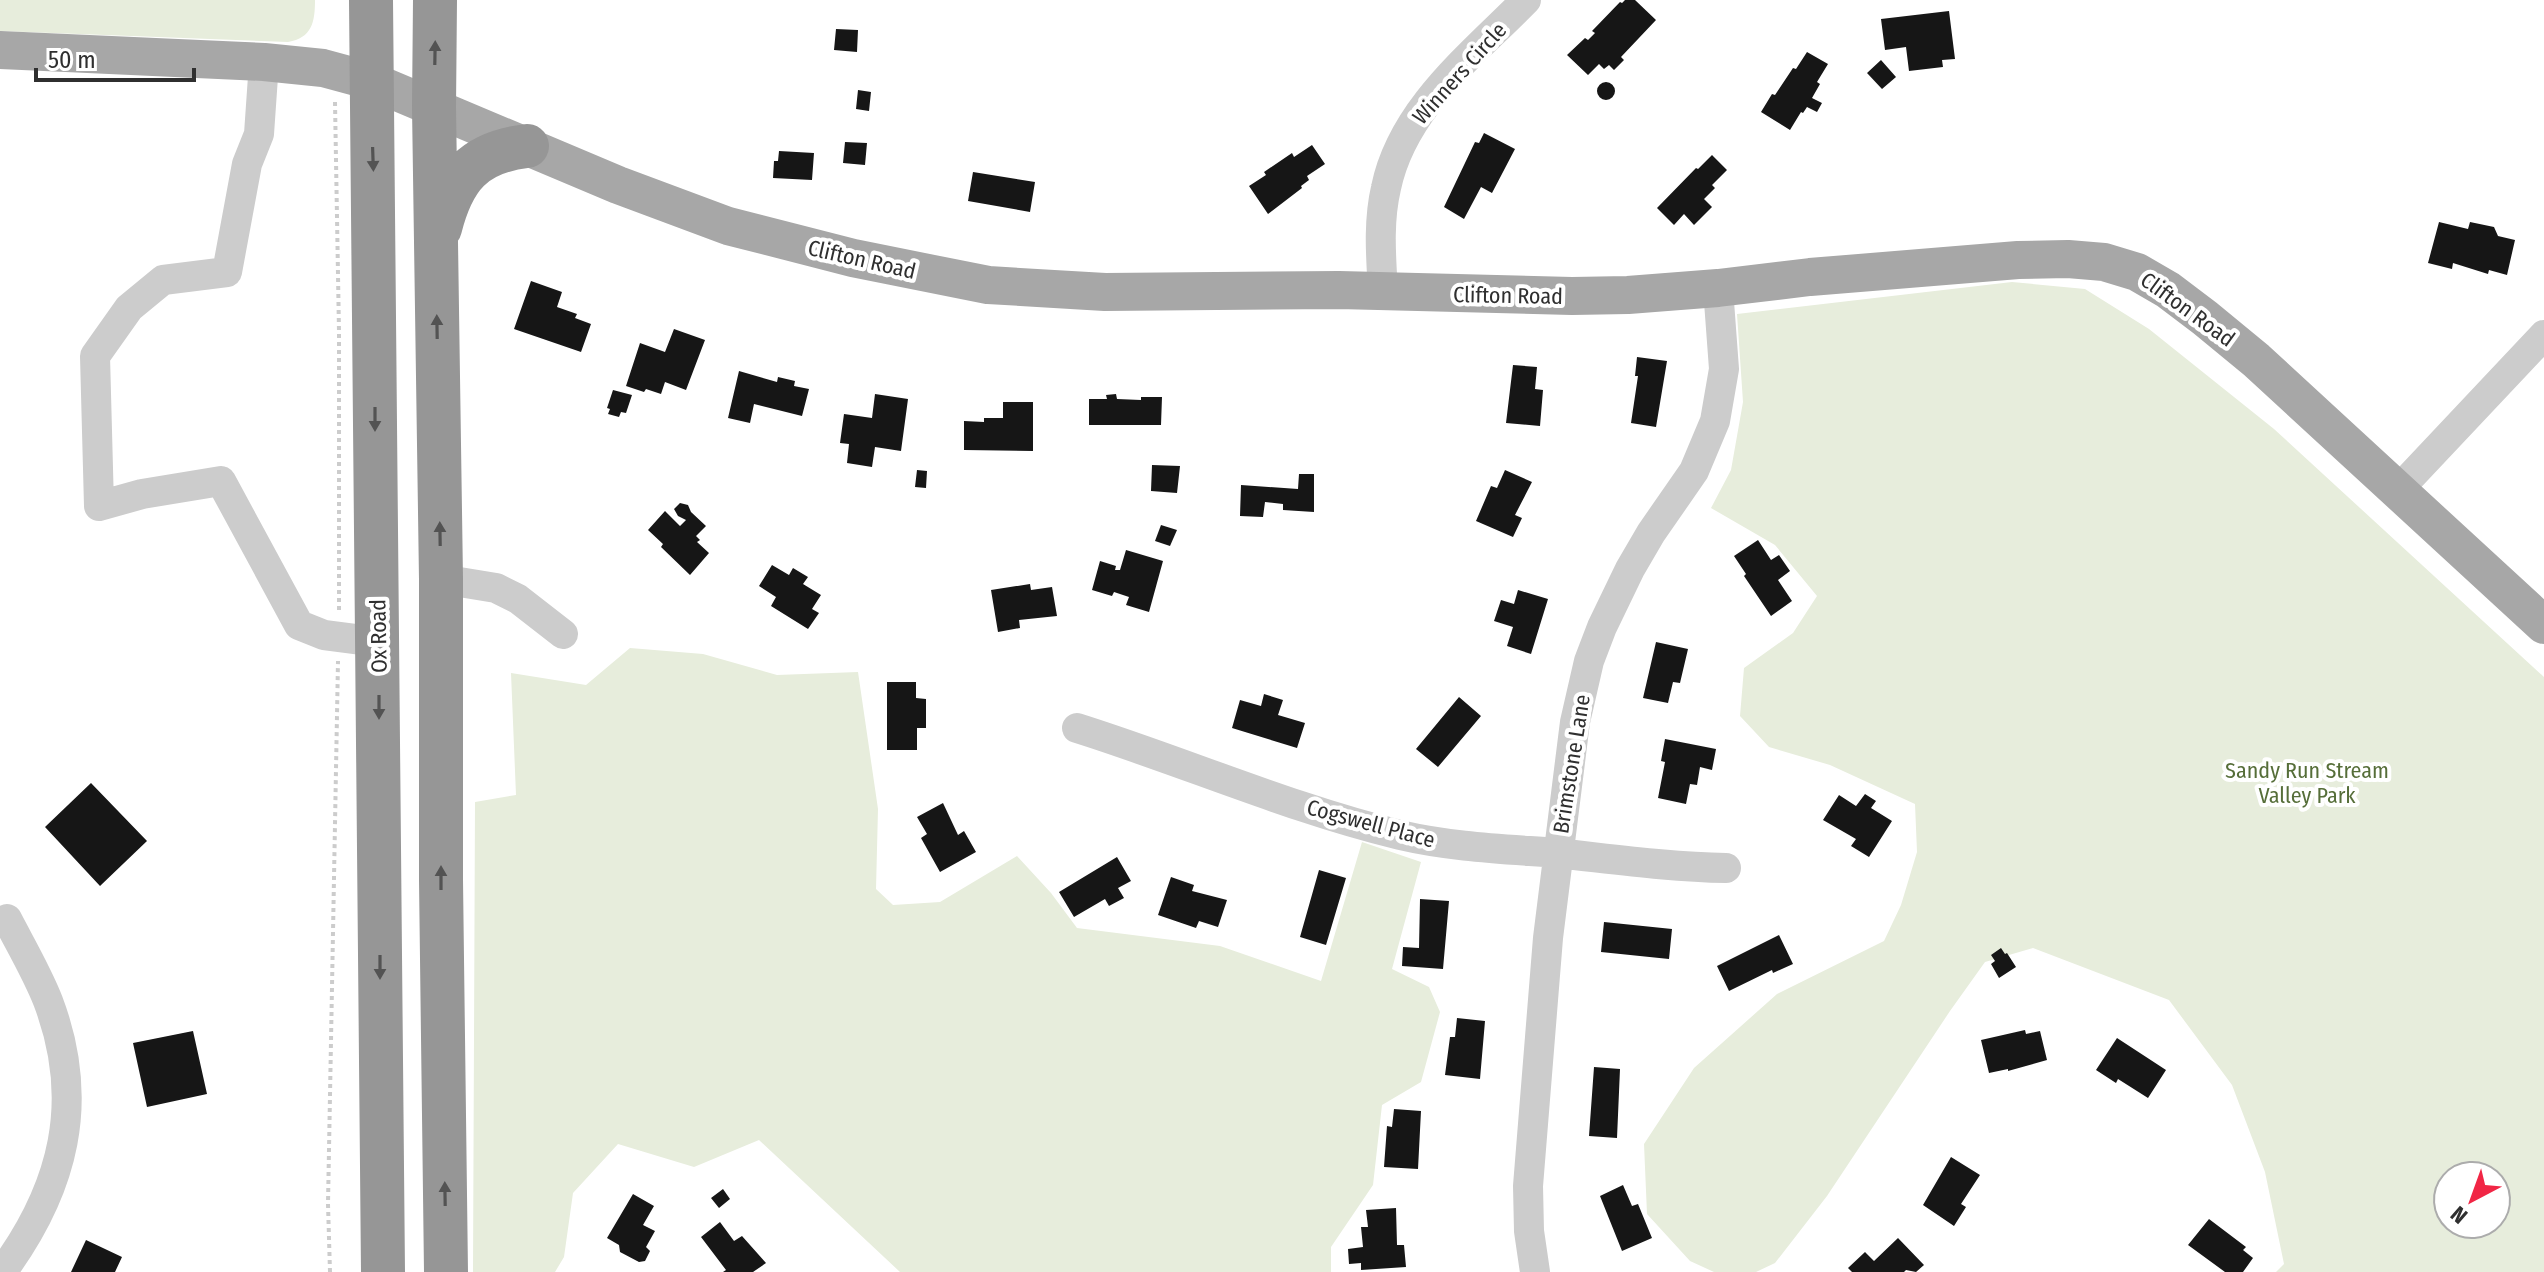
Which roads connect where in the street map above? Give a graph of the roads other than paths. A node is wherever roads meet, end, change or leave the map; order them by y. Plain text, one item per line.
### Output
1 (371, 0) edge
2 (435, 0) edge
3 (1526, 0) edge
4 (0, 50) edge
5 (264, 62) junction
6 (371, 81) junction
7 (434, 107) junction
8 (527, 146) junction
9 (435, 246) junction
10 (1718, 288) junction
11 (1383, 292) junction
12 (2544, 335) edge
13 (2398, 490) junction
14 (441, 579) junction
15 (2544, 625) edge
16 (563, 634) dead end
17 (378, 642) junction
18 (1077, 728) dead end
19 (1558, 854) junction
20 (1726, 868) dead end
21 (7, 919) dead end
22 (2, 1272) edge
23 (383, 1272) edge
24 (446, 1272) edge
25 (1535, 1272) edge

1 - 6 highway, Ox Road
7 -> 2 highway
3 - 11 street, Winners Circle
4 - 5 main road, Clifton Road
5 - 6 main road, Clifton Road
5 - 17 street
6 - 7 main road, Clifton Road
6 -> 17 highway, Ox Road
7 - 8 main road, Clifton Road
7 - 9 highway
8 - 9 highway
8 - 11 main road, Clifton Road
14 -> 9 highway
10 - 11 main road, Clifton Road
10 - 13 main road, Clifton Road
10 - 19 street, Brimstone Lane
12 - 13 street
13 - 15 main road, Clifton Road
14 - 16 street
24 -> 14 highway
17 -> 23 highway, Ox Road
18 - 19 street, Cogswell Place
19 - 20 street, Cogswell Place
19 - 25 street, Brimstone Lane
21 - 22 street

